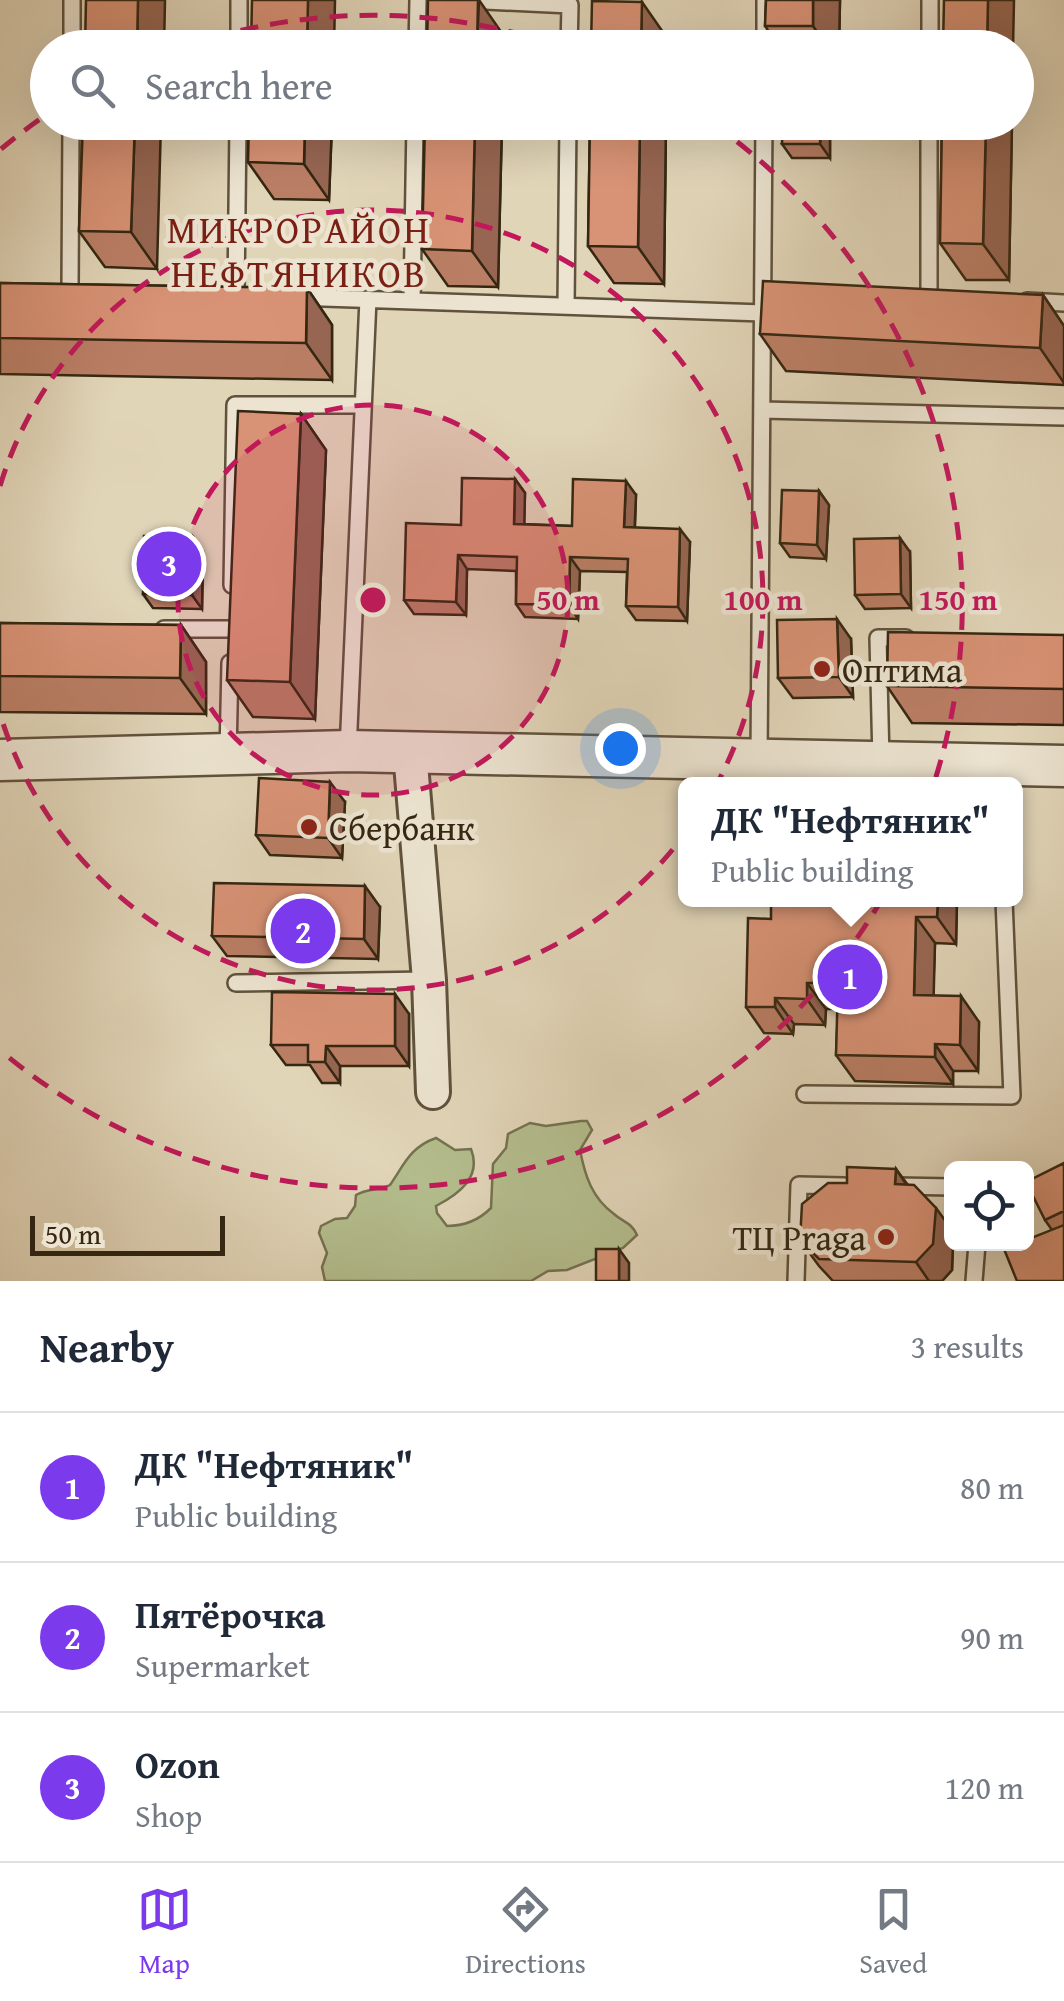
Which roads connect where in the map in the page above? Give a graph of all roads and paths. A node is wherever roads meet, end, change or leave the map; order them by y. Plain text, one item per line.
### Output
1 (72, 0) edge
2 (239, 0) edge
3 (418, 0) edge
4 (465, 0) edge
5 (765, 0) edge
6 (930, 0) edge
7 (72, 30) edge
8 (238, 30) edge
9 (417, 30) edge
10 (569, 30) edge
11 (765, 30) edge
12 (930, 30) edge
13 (71, 140) edge
14 (238, 140) edge
15 (416, 140) edge
16 (568, 140) edge
17 (764, 140) edge
18 (930, 140) edge
19 (52, 288) edge
20 (70, 289) junction
21 (88, 290) edge
22 (763, 290) junction
23 (781, 290) edge
24 (218, 294) edge
25 (236, 294) junction
26 (255, 295) edge
27 (274, 296) edge
28 (910, 296) edge
29 (928, 297) junction
30 (948, 298) edge
31 (368, 299) junction
32 (412, 300) junction
33 (1006, 300) edge
34 (1064, 303) edge
35 (566, 306) junction
36 (763, 312) junction
37 (364, 405) junction
38 (762, 410) junction
39 (1064, 417) edge
40 (154, 629) edge
41 (231, 629) junction
42 (915, 638) edge
43 (348, 751) junction
44 (410, 752) junction
45 (228, 754) junction
46 (759, 758) junction
47 (0, 760) edge
48 (881, 760) junction
49 (1064, 766) edge
50 (998, 774) edge
51 (1004, 907) edge
52 (429, 980) junction
53 (236, 983) dead end
54 (433, 1092) dead end
55 (804, 1094) dead end
56 (856, 1186) edge
57 (875, 1186) edge
58 (944, 1187) edge
59 (976, 1251) edge
60 (796, 1281) edge
61 (974, 1281) edge

1 - 7 lane
2 - 8 lane
3 - 9 lane
4 - 10 lane
5 - 11 lane
6 - 12 lane
13 - 20 lane
14 - 25 lane
15 - 32 lane
16 - 35 lane
17 - 22 lane
18 - 29 lane
19 - 20 lane
20 - 21 lane
22 - 23 lane
22 - 36 lane
24 - 25 lane
25 - 26 lane
27 - 31 lane
28 - 29 lane
29 - 30 lane
31 - 32 lane
31 - 37 lane
32 - 35 lane
33 - 34 lane
35 - 36 lane
36 - 38 lane
37 - 41 lane
37 - 43 lane
38 - 39 lane
38 - 46 lane
40 - 41 lane
41 - 45 lane
42 - 48 lane
43 - 44 street
43 - 45 street
44 - 46 street
44 - 52 street
45 - 47 street
46 - 48 street
48 - 50 street
49 - 50 street
51 - 55 lane
52 - 53 lane
52 - 54 street
56 - 60 lane
57 - 58 lane
59 - 61 lane

